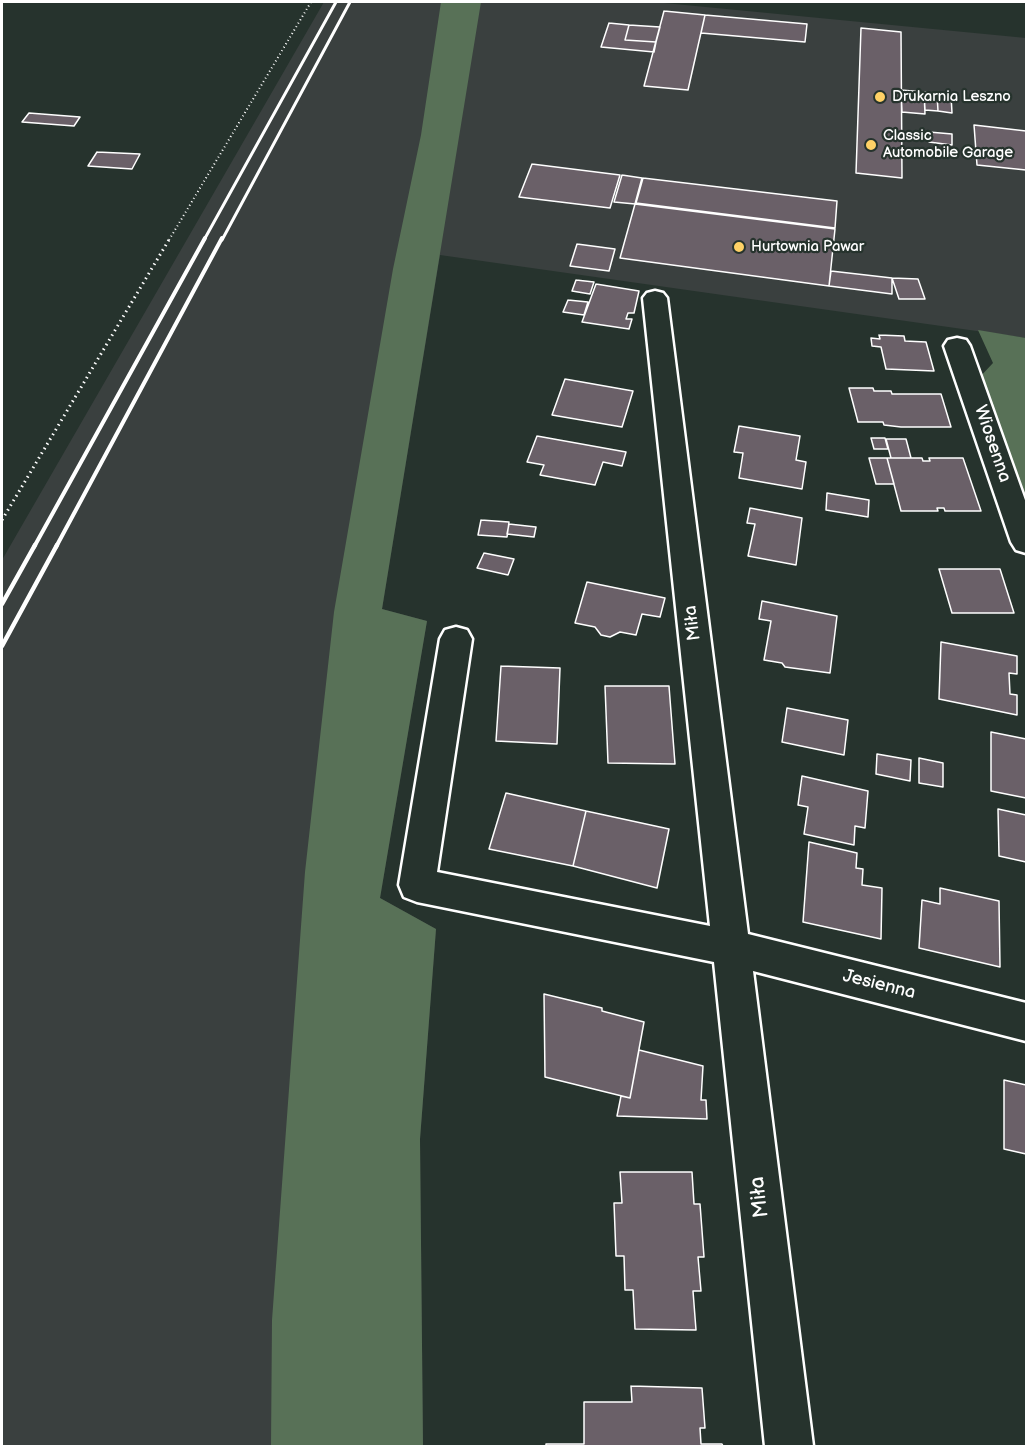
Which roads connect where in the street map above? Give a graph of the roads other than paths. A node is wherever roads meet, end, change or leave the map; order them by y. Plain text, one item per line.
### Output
1 (655, 298) dead end
2 (957, 346) dead end
3 (1026, 542) edge
4 (456, 639) dead end
5 (731, 948) junction
6 (1026, 1022) edge
7 (789, 1446) edge

1 - 5 street, Miła
2 - 3 street, Wiosenna
4 - 5 street
5 - 6 street, Jesienna
5 - 7 street, Miła

